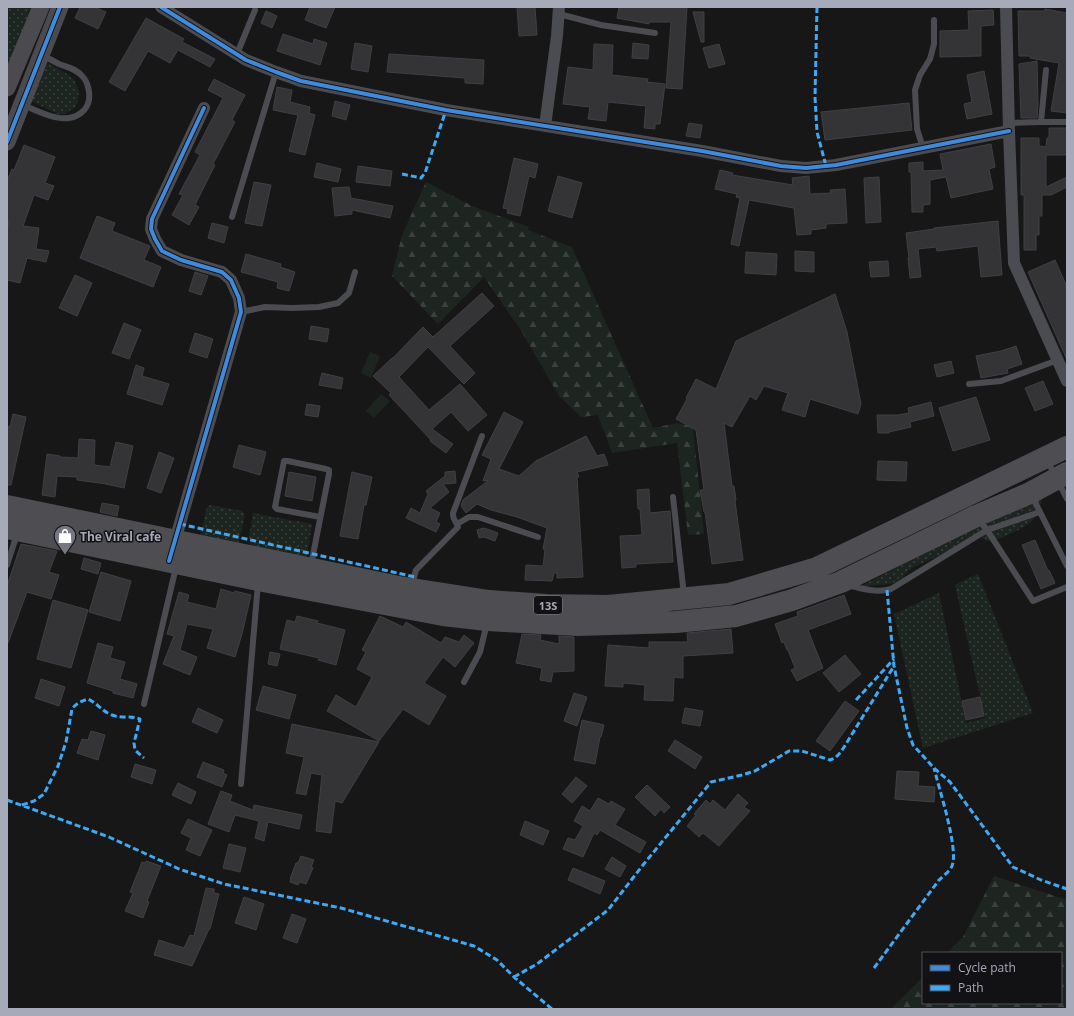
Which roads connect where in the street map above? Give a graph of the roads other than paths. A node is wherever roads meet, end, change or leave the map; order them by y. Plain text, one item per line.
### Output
1 (41, 7) edge
2 (60, 7) edge
3 (161, 7) edge
4 (1006, 7) edge
5 (255, 10) dead end
6 (559, 10) edge
7 (934, 20) dead end
8 (655, 33) dead end
9 (41, 54) junction
10 (237, 54) junction
11 (1046, 70) dead end
12 (276, 72) junction
13 (7, 88) edge
14 (22, 104) junction
15 (204, 108) dead end
16 (1041, 122) junction
17 (1067, 122) edge
18 (545, 126) junction
19 (1009, 127) junction
20 (7, 142) edge
21 (922, 148) junction
22 (232, 217) dead end
23 (355, 272) dead end
24 (241, 312) junction
25 (1058, 360) junction
26 (1067, 381) edge
27 (969, 384) dead end
28 (482, 436) dead end
29 (1067, 447) edge
30 (1045, 458) junction
31 (1062, 475) edge
32 (1030, 493) junction
33 (672, 497) dead end
34 (1067, 500) edge
35 (7, 506) edge
36 (1040, 512) junction
37 (320, 518) junction
38 (981, 523) junction
39 (457, 524) junction
40 (13, 529) edge
41 (538, 537) dead end
42 (174, 555) junction
43 (7, 565) edge
44 (1067, 566) edge
45 (310, 569) junction
46 (829, 575) junction
47 (258, 580) junction
48 (1067, 587) edge
49 (402, 594) junction
50 (684, 598) junction
51 (487, 620) junction
52 (464, 682) dead end
53 (144, 704) dead end
54 (241, 784) dead end

1 - 13 street
2 - 9 street
3 - 10 street
4 - 19 street
5 - 10 lane
6 - 8 lane
6 - 18 street
7 - 21 lane
9 - 14 street
9 - 14 lane
10 - 12 street
11 - 16 lane
12 - 18 street
12 - 22 lane
14 - 20 street
15 - 24 street
16 - 17 lane
16 - 19 lane
18 - 21 street
19 - 21 street
19 - 25 street
23 - 24 lane
24 - 42 street
25 - 26 street
25 - 27 lane
28 - 39 lane
29 - 30 highway, 13S
30 - 31 lane
30 - 46 highway, 13S
31 - 32 highway, 13S
31 - 34 lane
32 - 36 lane
32 - 38 highway, 13S
33 - 50 lane
35 - 42 highway, 13S
36 - 38 lane
36 - 44 lane
37 - 37 lane
37 - 45 lane
38 - 46 highway, 13S
38 - 48 lane
39 - 41 lane
39 - 49 lane
40 - 42 highway, 13S
40 - 43 lane
42 - 45 highway, 13S
42 - 47 highway, 13S
42 - 53 lane
45 - 49 highway, 13S
46 - 50 highway, 13S
46 - 51 highway, 13S
47 - 49 highway, 13S
47 - 54 lane
49 - 50 highway, 13S
49 - 51 highway, 13S
51 - 52 lane

